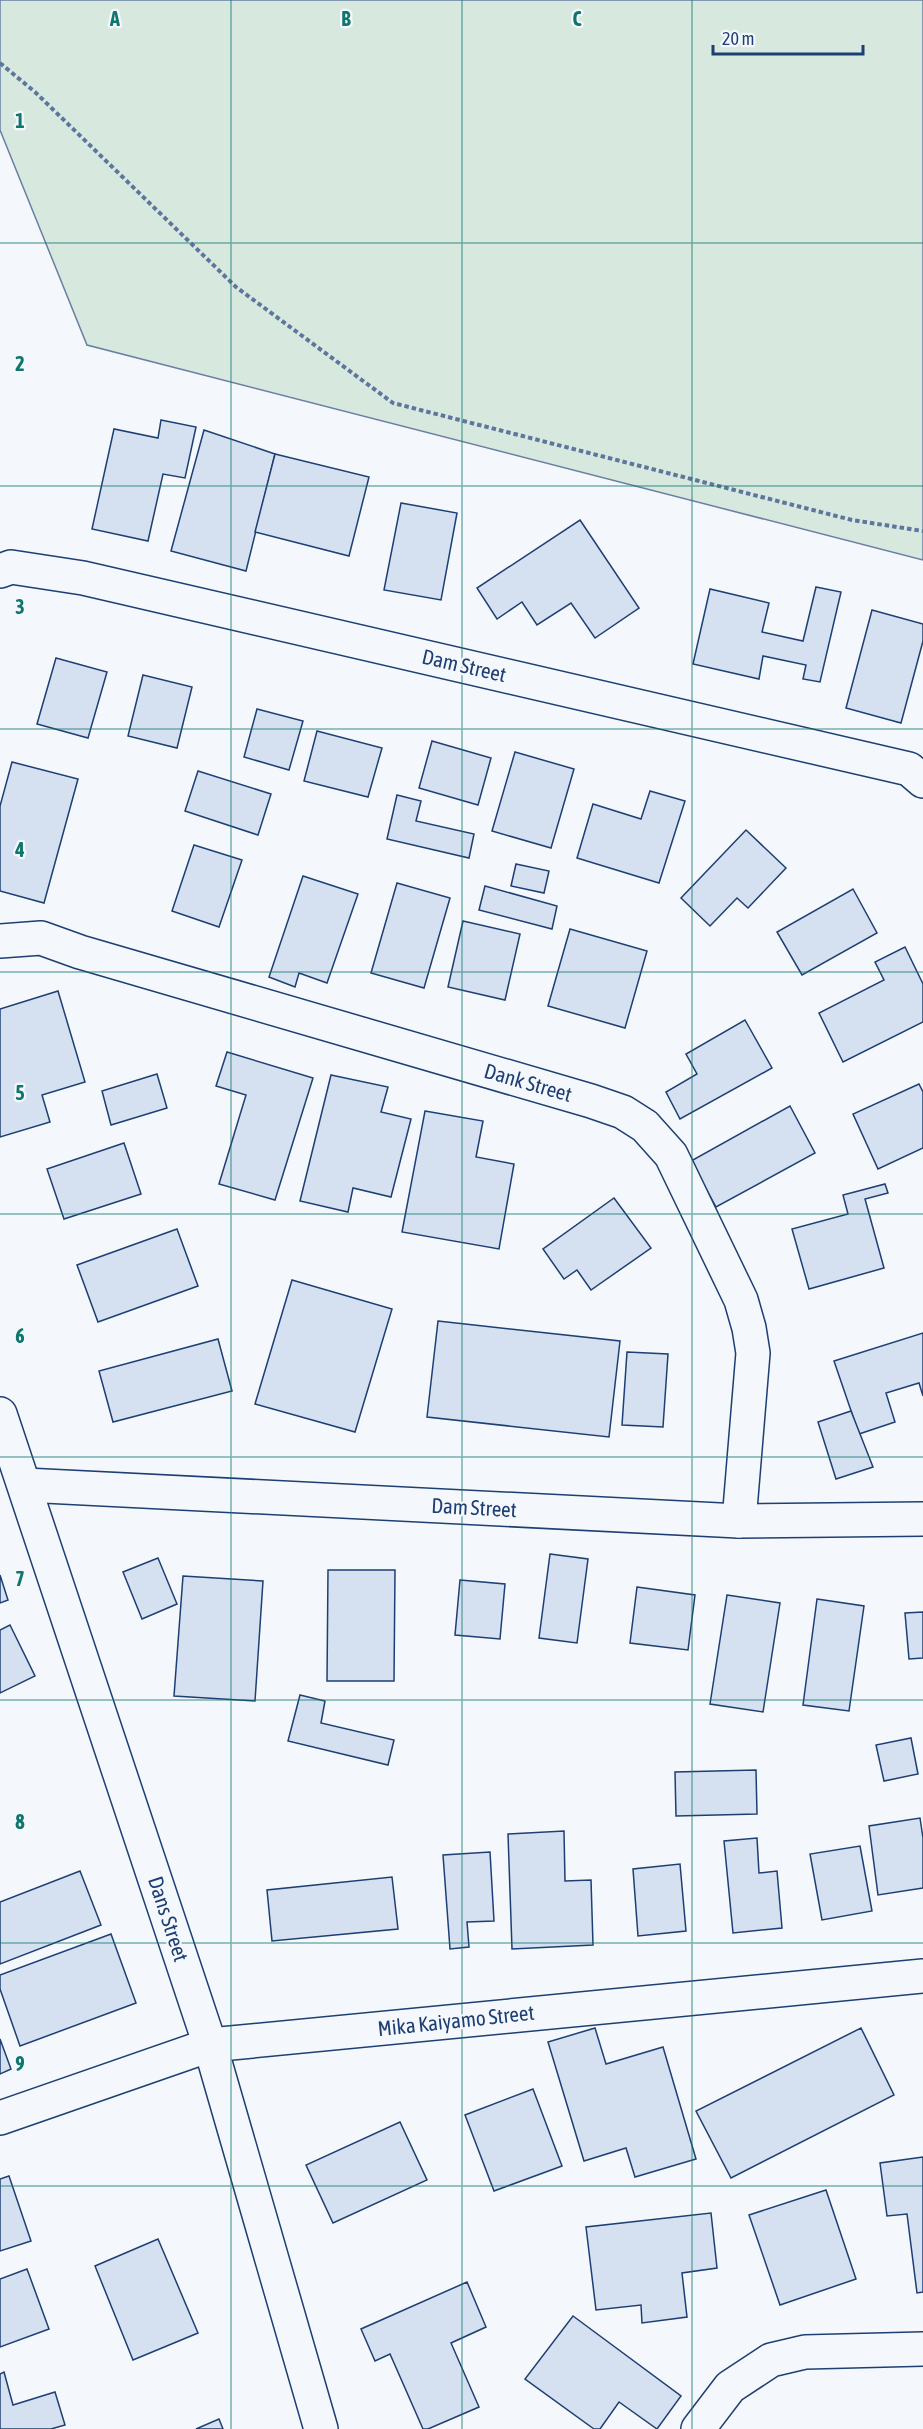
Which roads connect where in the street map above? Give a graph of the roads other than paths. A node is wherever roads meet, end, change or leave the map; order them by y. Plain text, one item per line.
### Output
1 (0, 571) edge
2 (923, 781) edge
3 (0, 941) edge
4 (0, 1414) edge
5 (25, 1485) junction
6 (923, 1519) edge
7 (739, 1521) junction
8 (923, 1976) edge
9 (210, 2045) junction
10 (0, 2118) edge
11 (923, 2349) edge
12 (321, 2429) edge
13 (698, 2429) edge

1 - 2 street, Dam Street
3 - 7 street, Dank Street
4 - 5 street, Dans Street
5 - 7 street, Dam Street
5 - 9 street, Dans Street
6 - 7 street, Dam Street
8 - 9 street, Mika Kaiyamo Street
9 - 10 street, Mika Kaiyamo Street
9 - 12 street, Dans Street
11 - 13 street

